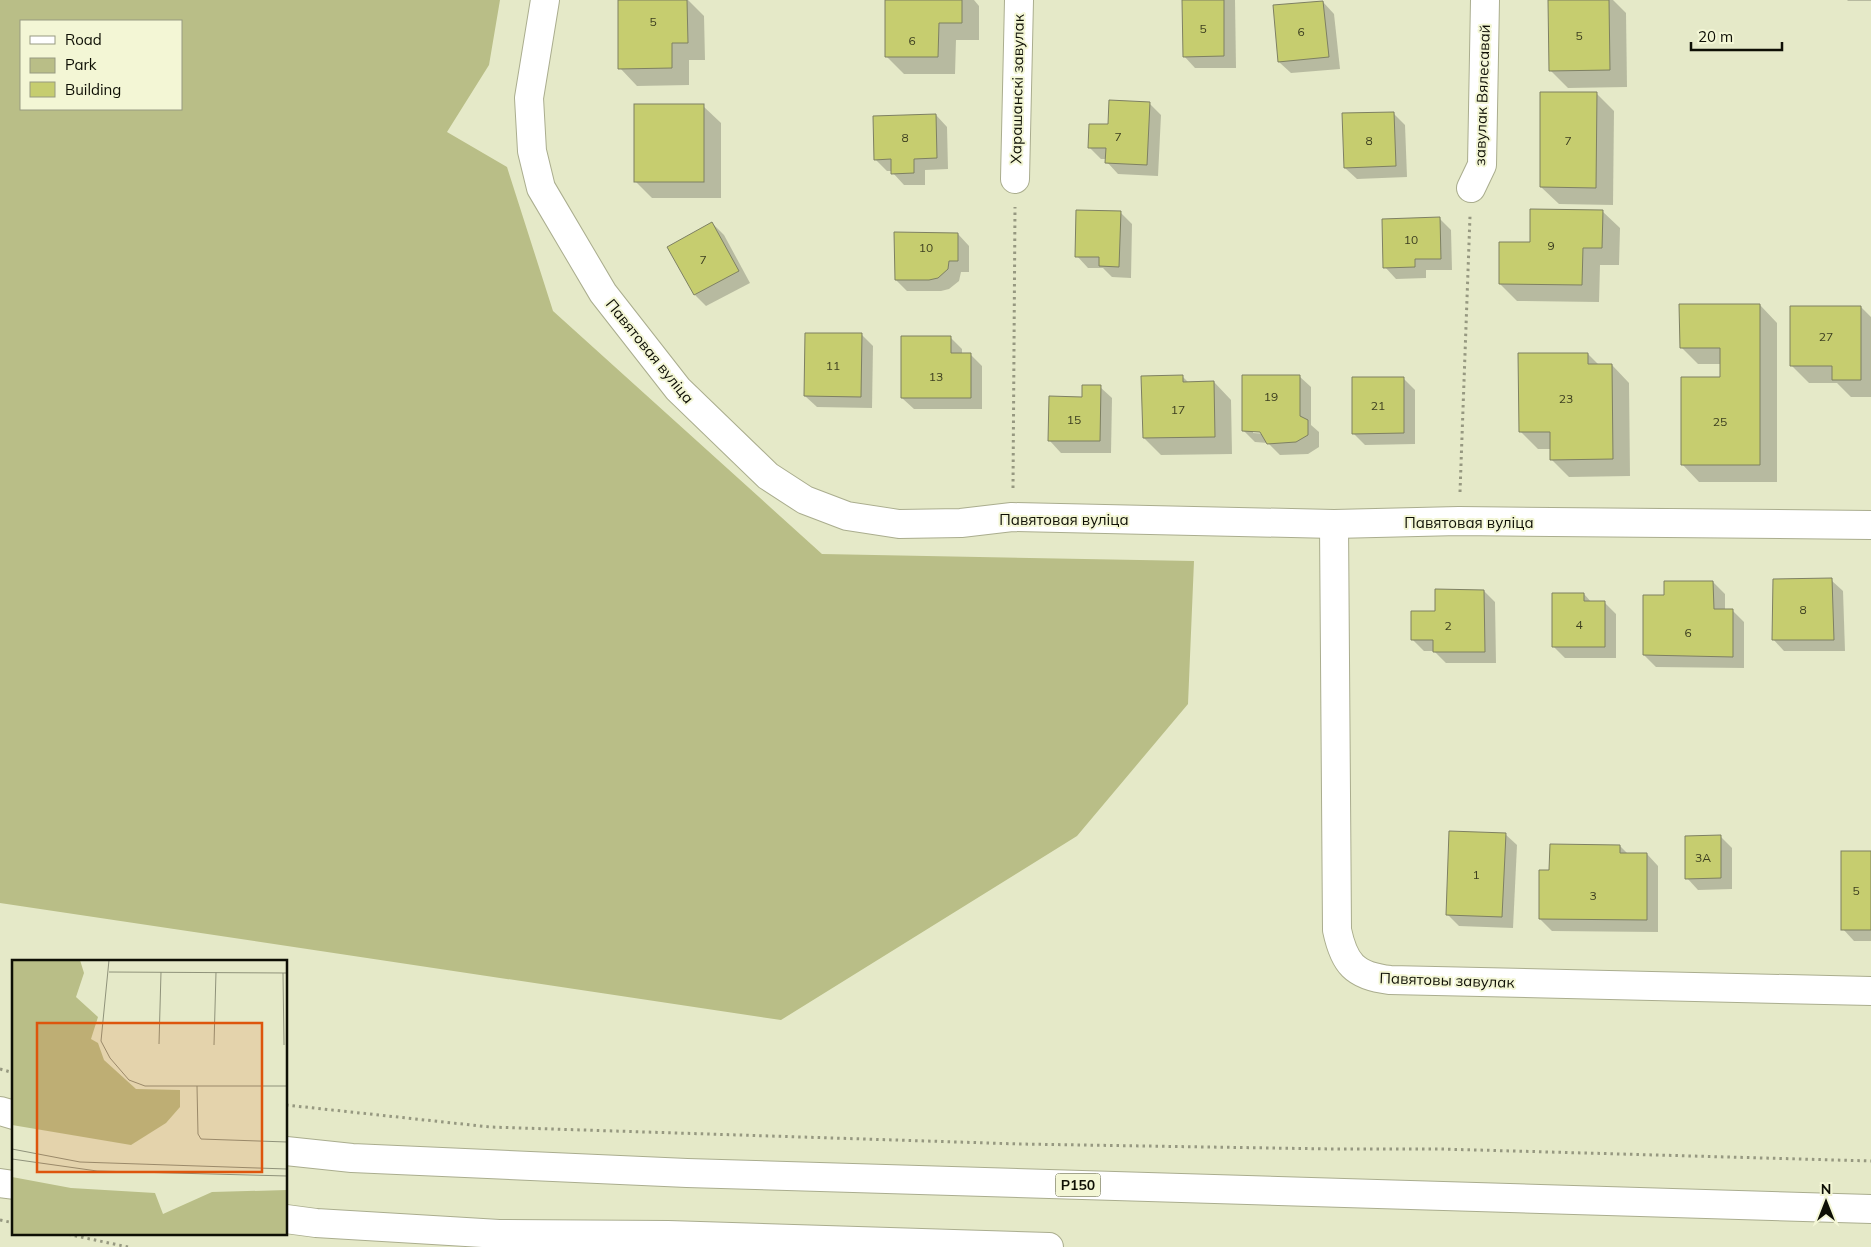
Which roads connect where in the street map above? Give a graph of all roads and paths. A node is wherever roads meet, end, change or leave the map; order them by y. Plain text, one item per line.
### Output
1 (545, 0) edge
2 (1019, 0) edge
3 (1485, 0) edge
4 (1015, 178) joint
5 (1472, 188) joint
6 (1012, 516) junction
7 (1459, 521) junction
8 (1334, 524) junction
9 (1871, 525) edge
10 (1871, 991) edge
11 (288, 1105) edge
12 (288, 1151) edge
13 (1871, 1161) edge
14 (1871, 1210) edge
15 (288, 1219) edge
16 (67, 1234) edge
17 (128, 1247) edge
18 (1049, 1247) edge

1 - 6 street, Павятовая вуліца
2 - 4 street, Харашанскі завулак
3 - 5 street, завулак Вялесавай
4 - 6 path
5 - 7 path
6 - 8 street, Павятовая вуліца
7 - 8 street, Павятовая вуліца
7 - 9 street, Павятовая вуліца
8 - 10 street, Павятовы завулак
11 - 13 path
12 - 14 street, Р150
15 - 18 street
16 - 17 path

